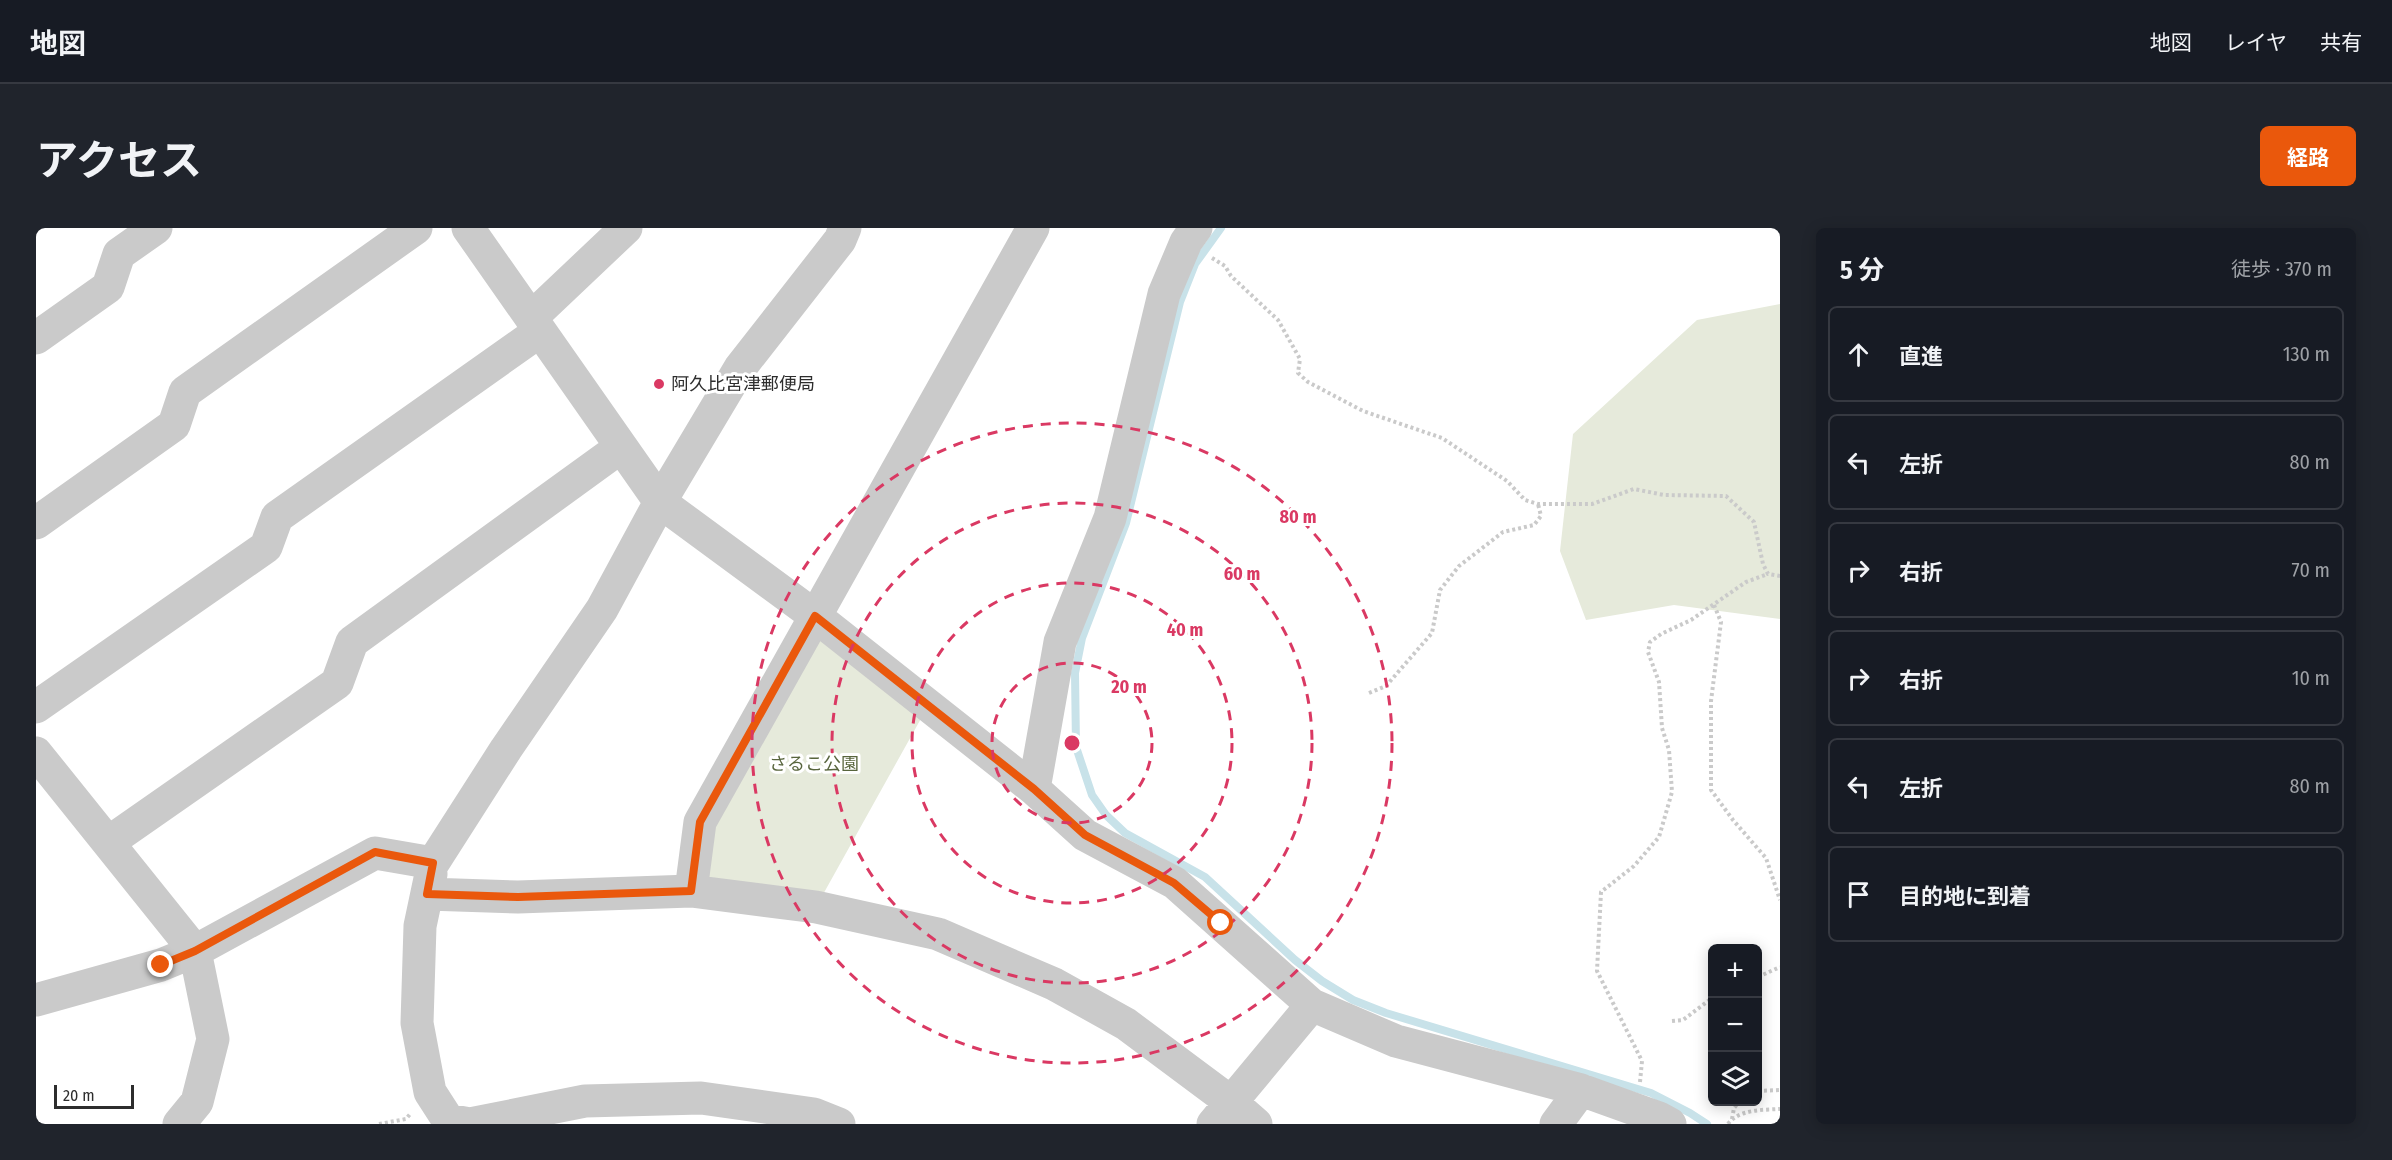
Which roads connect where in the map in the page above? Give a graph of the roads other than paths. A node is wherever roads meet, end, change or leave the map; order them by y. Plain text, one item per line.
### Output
1 (156, 228) edge
2 (416, 228) edge
3 (468, 228) edge
4 (626, 228) edge
5 (844, 228) edge
6 (1033, 228) edge
7 (1196, 228) edge
8 (535, 324) junction
9 (36, 338) edge
10 (621, 447) junction
11 (660, 502) junction
12 (36, 523) edge
13 (815, 616) junction
14 (36, 707) edge
15 (36, 753) edge
16 (1034, 789) junction
17 (109, 842) junction
18 (433, 863) junction
19 (691, 891) junction
20 (427, 894) junction
21 (195, 951) junction
22 (36, 1000) edge
23 (1312, 1005) junction
24 (1581, 1090) junction
25 (1234, 1117) edge
26 (179, 1124) edge
27 (839, 1124) edge
28 (1556, 1124) edge
29 (1670, 1124) edge

1 - 9 street
2 - 12 street
3 - 8 street
4 - 8 street
5 - 11 street
6 - 13 street
7 - 16 street
8 - 10 street
8 - 14 street
10 - 11 street
10 - 17 street
11 - 13 street
11 - 18 street
13 - 16 street
13 - 19 street
15 - 17 street
16 - 23 street
17 - 21 street
18 - 20 street
18 - 21 street
19 - 20 street
19 - 25 street
20 - 27 street
21 - 22 street
21 - 26 street
23 - 24 street
23 - 25 street
24 - 28 street
24 - 29 street

